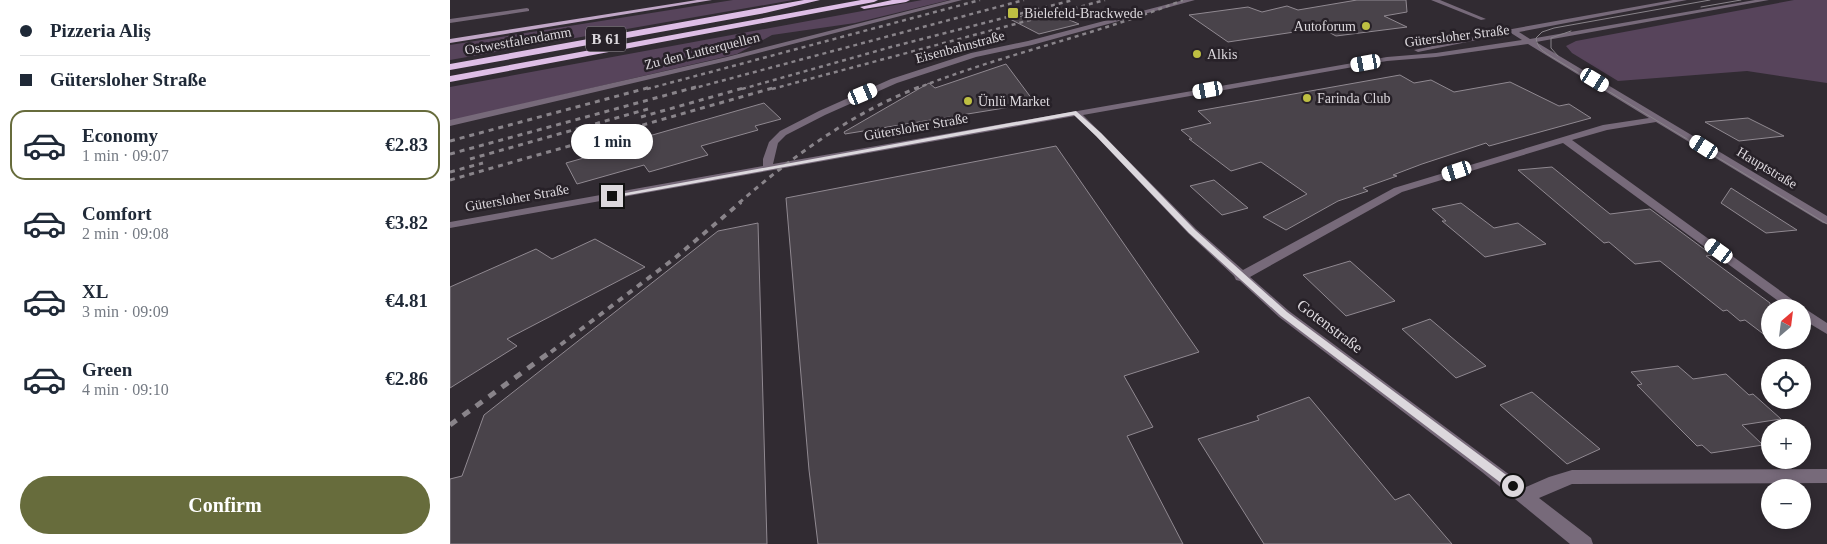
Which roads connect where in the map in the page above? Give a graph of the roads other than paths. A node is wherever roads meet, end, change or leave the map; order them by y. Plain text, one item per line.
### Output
1 (684, 0) edge
2 (709, 0) edge
3 (816, 0) edge
4 (828, 0) edge
5 (874, 0) edge
6 (906, 0) edge
7 (959, 0) edge
8 (1192, 0) edge
9 (1434, 0) edge
10 (1684, 0) edge
11 (1766, 0) edge
12 (693, 3) junction
13 (527, 10) dead end
14 (761, 12) junction
15 (1483, 19) dead end
16 (450, 21) edge
17 (714, 31) junction
18 (1512, 31) junction
19 (450, 41) edge
20 (1530, 42) junction
21 (1387, 59) junction
22 (450, 67) edge
23 (450, 79) edge
24 (1076, 113) junction
25 (1658, 119) junction
26 (450, 123) edge
27 (1564, 139) junction
28 (768, 168) junction
29 (1827, 221) edge
30 (450, 225) edge
31 (1240, 277) junction
32 (1785, 299) edge
33 (1811, 318) edge
34 (1827, 330) edge
35 (1827, 476) edge
36 (1525, 496) junction
37 (1584, 544) edge

1 - 12 street
2 - 12 main road
3 - 14 highway, B 61
4 - 14 highway, Ostwestfalendamm / B 61
5 - 17 highway, Ostwestfalendamm / B 61
6 - 17 highway
7 - 26 street, Zu den Lutterquellen
8 - 28 street, Eisenbahnstraße
9 - 15 street
10 - 18 street, Gütersloher Straße
11 - 20 street, Gütersloher Straße
12 - 19 main road
13 - 16 street
14 - 22 highway, Ostwestfalendamm / B 61
17 - 23 highway, Ostwestfalendamm / B 61
18 - 20 street, Hauptstraße
18 - 21 street, Gütersloher Straße
20 - 21 street, Gütersloher Straße
20 - 25 street, Hauptstraße
21 - 24 street, Gütersloher Straße
24 - 28 street, Gütersloher Straße
24 - 31 street, Gotenstraße
25 - 27 street
25 - 29 street, Hauptstraße
27 - 31 street
27 - 32 street
28 - 30 street, Gütersloher Straße
31 - 36 street, Gotenstraße
33 - 34 street
35 - 36 street
36 - 37 street, Gotenstraße

